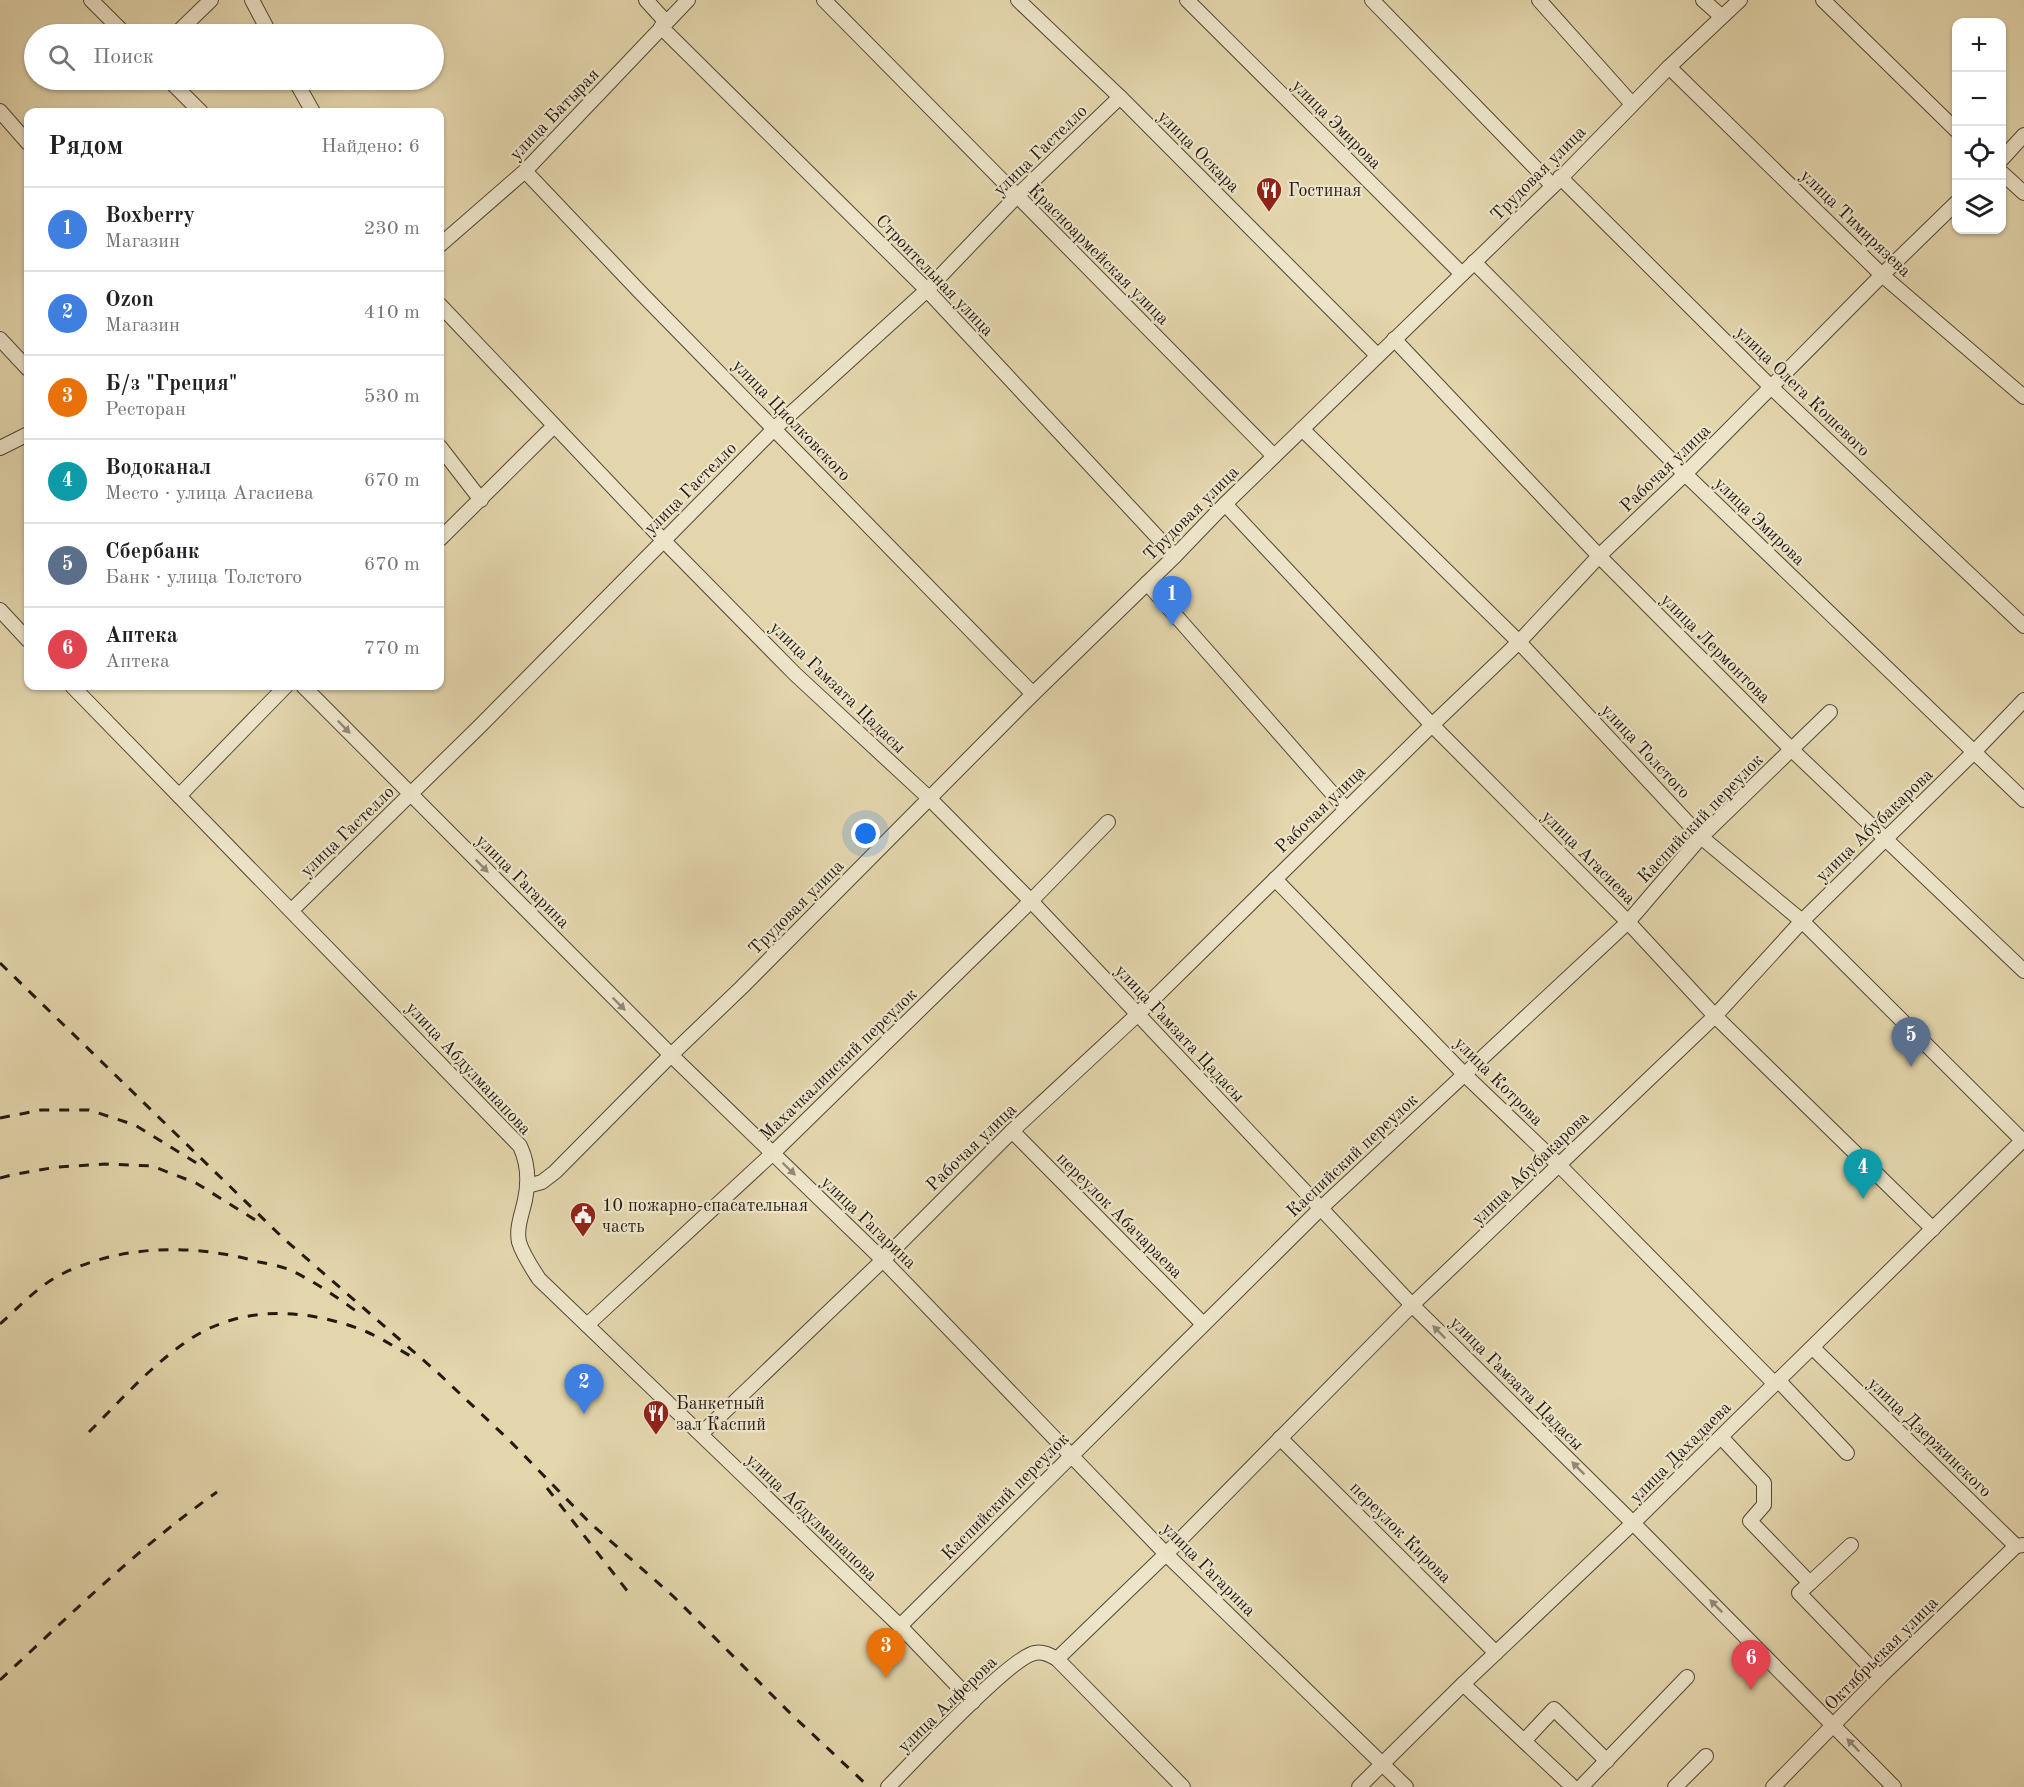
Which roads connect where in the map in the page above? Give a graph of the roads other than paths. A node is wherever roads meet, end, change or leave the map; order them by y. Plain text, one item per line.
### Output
1 (91, 0) edge
2 (211, 0) edge
3 (252, 0) edge
4 (646, 0) edge
5 (688, 0) edge
6 (824, 0) edge
7 (1018, 0) edge
8 (1187, 0) edge
9 (1372, 0) edge
10 (1539, 0) edge
11 (1703, 0) edge
12 (1740, 0) edge
13 (1823, 0) edge
14 (1721, 16) junction
15 (114, 24) edge
16 (186, 24) edge
17 (265, 24) edge
18 (663, 25) junction
19 (1669, 67) junction
20 (179, 90) edge
21 (301, 90) edge
22 (1120, 97) junction
23 (1632, 104) junction
24 (197, 108) edge
25 (311, 108) edge
26 (0, 111) edge
27 (1952, 126) edge
28 (2024, 135) edge
29 (24, 138) edge
30 (2006, 154) edge
31 (525, 171) junction
32 (2006, 177) edge
33 (1557, 182) junction
34 (2024, 193) edge
35 (1016, 197) junction
36 (1952, 207) edge
37 (444, 242) edge
38 (1474, 262) junction
39 (1462, 274) junction
40 (1882, 275) junction
41 (927, 290) junction
42 (444, 309) edge
43 (0, 339) edge
44 (1394, 339) junction
45 (1377, 355) junction
46 (24, 365) edge
47 (1772, 388) junction
48 (2024, 397) edge
49 (554, 426) junction
50 (775, 428) junction
51 (1302, 429) junction
52 (24, 436) edge
53 (0, 448) edge
54 (444, 452) edge
55 (1274, 456) junction
56 (1685, 474) junction
57 (481, 500) junction
58 (1225, 504) junction
59 (444, 536) edge
60 (663, 540) junction
61 (1175, 556) junction
62 (1599, 556) junction
63 (1148, 583) junction
64 (0, 610) edge
65 (2024, 626) edge
66 (24, 636) edge
67 (1519, 642) junction
68 (76, 690) edge
69 (282, 690) edge
70 (307, 690) edge
71 (1033, 694) junction
72 (2024, 700) edge
73 (1830, 712) dead end
74 (1432, 725) junction
75 (1791, 749) junction
76 (1974, 753) junction
77 (410, 795) junction
78 (179, 796) junction
79 (929, 798) junction
80 (2024, 800) edge
81 (1346, 809) junction
82 (1108, 822) dead end
83 (1701, 837) junction
84 (1886, 838) junction
85 (1275, 879) junction
86 (1031, 901) junction
87 (292, 910) junction
88 (1802, 921) junction
89 (1628, 922) junction
90 (2024, 971) edge
91 (1138, 1014) junction
92 (1715, 1017) junction
93 (670, 1054) junction
94 (1464, 1074) junction
95 (1012, 1131) junction
96 (2023, 1139) edge
97 (773, 1153) junction
98 (1559, 1165) junction
99 (527, 1186) junction
100 (1320, 1209) junction
101 (1933, 1229) junction
102 (883, 1260) junction
103 (1412, 1305) junction
104 (1203, 1324) junction
105 (587, 1325) junction
106 (1813, 1348) junction
107 (1777, 1382) junction
108 (701, 1434) junction
109 (1721, 1437) junction
110 (1280, 1438) junction
111 (1846, 1453) dead end
112 (1072, 1454) junction
113 (1634, 1523) junction
114 (1851, 1545) dead end
115 (2020, 1546) edge
116 (1166, 1554) junction
117 (1810, 1583) junction
118 (900, 1626) junction
119 (1496, 1653) junction
120 (1057, 1659) junction
121 (1687, 1677) dead end
122 (1880, 1677) junction
123 (1463, 1684) junction
124 (973, 1702) junction
125 (1834, 1726) junction
126 (1524, 1741) junction
127 (1706, 1756) dead end
128 (1607, 1761) junction
129 (1383, 1764) junction
130 (888, 1787) edge
131 (1183, 1787) edge
132 (1359, 1787) edge
133 (1406, 1787) edge
134 (1573, 1787) edge
135 (1581, 1787) edge
136 (1675, 1787) edge
137 (1773, 1787) edge
138 (1894, 1787) edge

1 - 15 street
2 - 16 street
3 - 17 street
4 - 18 street, Строительная улица
5 - 18 street, улица Батырая
6 - 35 street, Красноармейская улица
7 - 22 street, улица Оскара
8 - 39 street, улица Эмирова
9 - 33 street, улица Олега Кошевого
10 - 23 street
11 - 14 street
12 - 14 street, Трудовая улица
13 - 27 street
14 - 19 street, Трудовая улица
18 - 31 street, улица Батырая
18 - 41 street, Строительная улица
19 - 23 street, Трудовая улица
19 - 40 street, улица Тимирязева
20 - 24 street
21 - 25 street
22 - 35 street, улица Гастелло
22 - 45 street, улица Оскара
23 - 33 street, Трудовая улица
26 - 29 street
28 - 30 street
31 - 37 street, улица Батырая
31 - 50 street, улица Циолковского
32 - 34 street
33 - 38 street, Трудовая улица
33 - 47 street, улица Олега Кошевого
35 - 41 street, улица Гастелло
35 - 55 street, Красноармейская улица
36 - 40 street, Рабочая улица
38 - 39 street, Трудовая улица
38 - 56 street, улица Эмирова
39 - 44 street, Трудовая улица
40 - 47 street, Рабочая улица
40 - 48 street, улица Тимирязева
41 - 50 street, улица Гастелло
41 - 61 street, Строительная улица
42 - 49 street, улица Гамзата Цадасы
43 - 46 street
44 - 45 street, Трудовая улица
44 - 62 street, улица Лермонтова
45 - 51 street, Трудовая улица
47 - 56 street, Рабочая улица
47 - 65 street, улица Олега Кошевого
49 - 57 street
49 - 60 street, улица Гамзата Цадасы
50 - 60 street, улица Гастелло
50 - 71 street, улица Циолковского
51 - 55 street, Трудовая улица
51 - 67 street, улица Толстого
52 - 53 street
54 - 57 street
55 - 58 street, Трудовая улица
56 - 62 street, Рабочая улица
56 - 76 street, улица Эмирова
57 - 59 street
58 - 61 street, Трудовая улица
58 - 74 street, улица Агасиева
60 - 77 street, улица Гастелло
60 - 79 street, улица Гамзата Цадасы
61 - 63 street, Трудовая улица
62 - 67 street, Рабочая улица
62 - 75 street, улица Лермонтова
63 - 71 street, Трудовая улица
63 - 81 street
64 - 66 street
67 - 74 street, Рабочая улица
67 - 83 street, улица Толстого
68 - 78 street, улица Абдулманапова
69 - 78 street
70 -> 77 street, улица Гагарина
71 - 79 street, Трудовая улица
72 - 76 street, улица Абубакарова
73 - 75 street, Каспийский переулок
74 - 81 street, Рабочая улица
74 - 89 street, улица Агасиева
75 - 83 street, Каспийский переулок
75 - 84 street, улица Лермонтова
76 - 80 street, улица Эмирова
76 - 84 street, улица Абубакарова
77 - 87 street, улица Гастелло
77 -> 93 street, улица Гагарина
78 - 87 street, улица Абдулманапова
79 - 86 street, улица Гамзата Цадасы
79 - 93 street, Трудовая улица
81 - 85 street, Рабочая улица
82 - 86 street, Махачкалинский переулок
83 - 88 street, улица Толстого
83 - 89 street, Каспийский переулок
84 - 88 street, улица Абубакарова
84 - 90 street, улица Лермонтова
85 - 91 street, Рабочая улица
85 - 94 street, улица Котрова
86 - 91 street, улица Гамзата Цадасы
86 - 97 street, Махачкалинский переулок
87 - 99 street, улица Абдулманапова
88 - 92 street, улица Абубакарова
88 - 96 street, улица Толстого
89 - 92 street, улица Агасиева
89 - 94 street, Каспийский переулок
91 - 95 street, Рабочая улица
91 - 100 street, улица Гамзата Цадасы
92 - 98 street, улица Абубакарова
92 - 101 street, улица Агасиева
93 - 97 street, улица Гагарина
93 - 99 street, Трудовая улица
94 - 98 street, улица Котрова
94 - 100 street, Каспийский переулок
95 - 102 street, Рабочая улица
95 - 104 street, переулок Абачараева
96 - 101 street, улица Дахадаева
97 -> 102 street, улица Гагарина
97 - 105 street, Махачкалинский переулок
98 - 103 street, улица Абубакарова
98 - 107 street, улица Котрова
99 - 105 street, улица Абдулманапова
100 - 103 street, улица Гамзата Цадасы
100 - 104 street, Каспийский переулок
101 - 106 street, улица Дахадаева
102 - 108 street, Рабочая улица
102 - 112 street, улица Гагарина
103 - 110 street, улица Абубакарова
113 -> 103 street, улица Гамзата Цадасы
104 - 112 street, Каспийский переулок
105 - 108 street, улица Абдулманапова
106 - 107 street, улица Дахадаева
106 - 115 street, улица Дзержинского
107 - 109 street, улица Дахадаева
107 - 111 street, улица Котрова
108 - 118 street, улица Абдулманапова
109 - 113 street, улица Дахадаева
109 - 117 street
110 - 116 street, улица Абубакарова
110 - 119 street, переулок Кирова
112 - 116 street, улица Гагарина
112 - 118 street, Каспийский переулок
113 - 119 street, улица Дахадаева
125 -> 113 street, улица Гамзата Цадасы
114 - 117 street
115 - 122 street, Октябрьская улица
116 - 120 street, улица Абубакарова
116 - 129 street, улица Гагарина
117 - 122 street
118 - 124 street, улица Абдулманапова
119 - 123 street, улица Дахадаева
120 - 124 street, улица Алферова
120 - 131 street
121 - 128 street
122 - 125 street, Октябрьская улица
123 - 126 street
123 - 129 street, улица Дахадаева
124 - 130 street, улица Алферова
125 - 137 street, Октябрьская улица
138 -> 125 street, улица Гамзата Цадасы
126 - 128 street
126 - 134 street
127 - 136 street
128 - 135 street
129 - 132 street, улица Дахадаева
129 - 133 street, улица Гагарина

